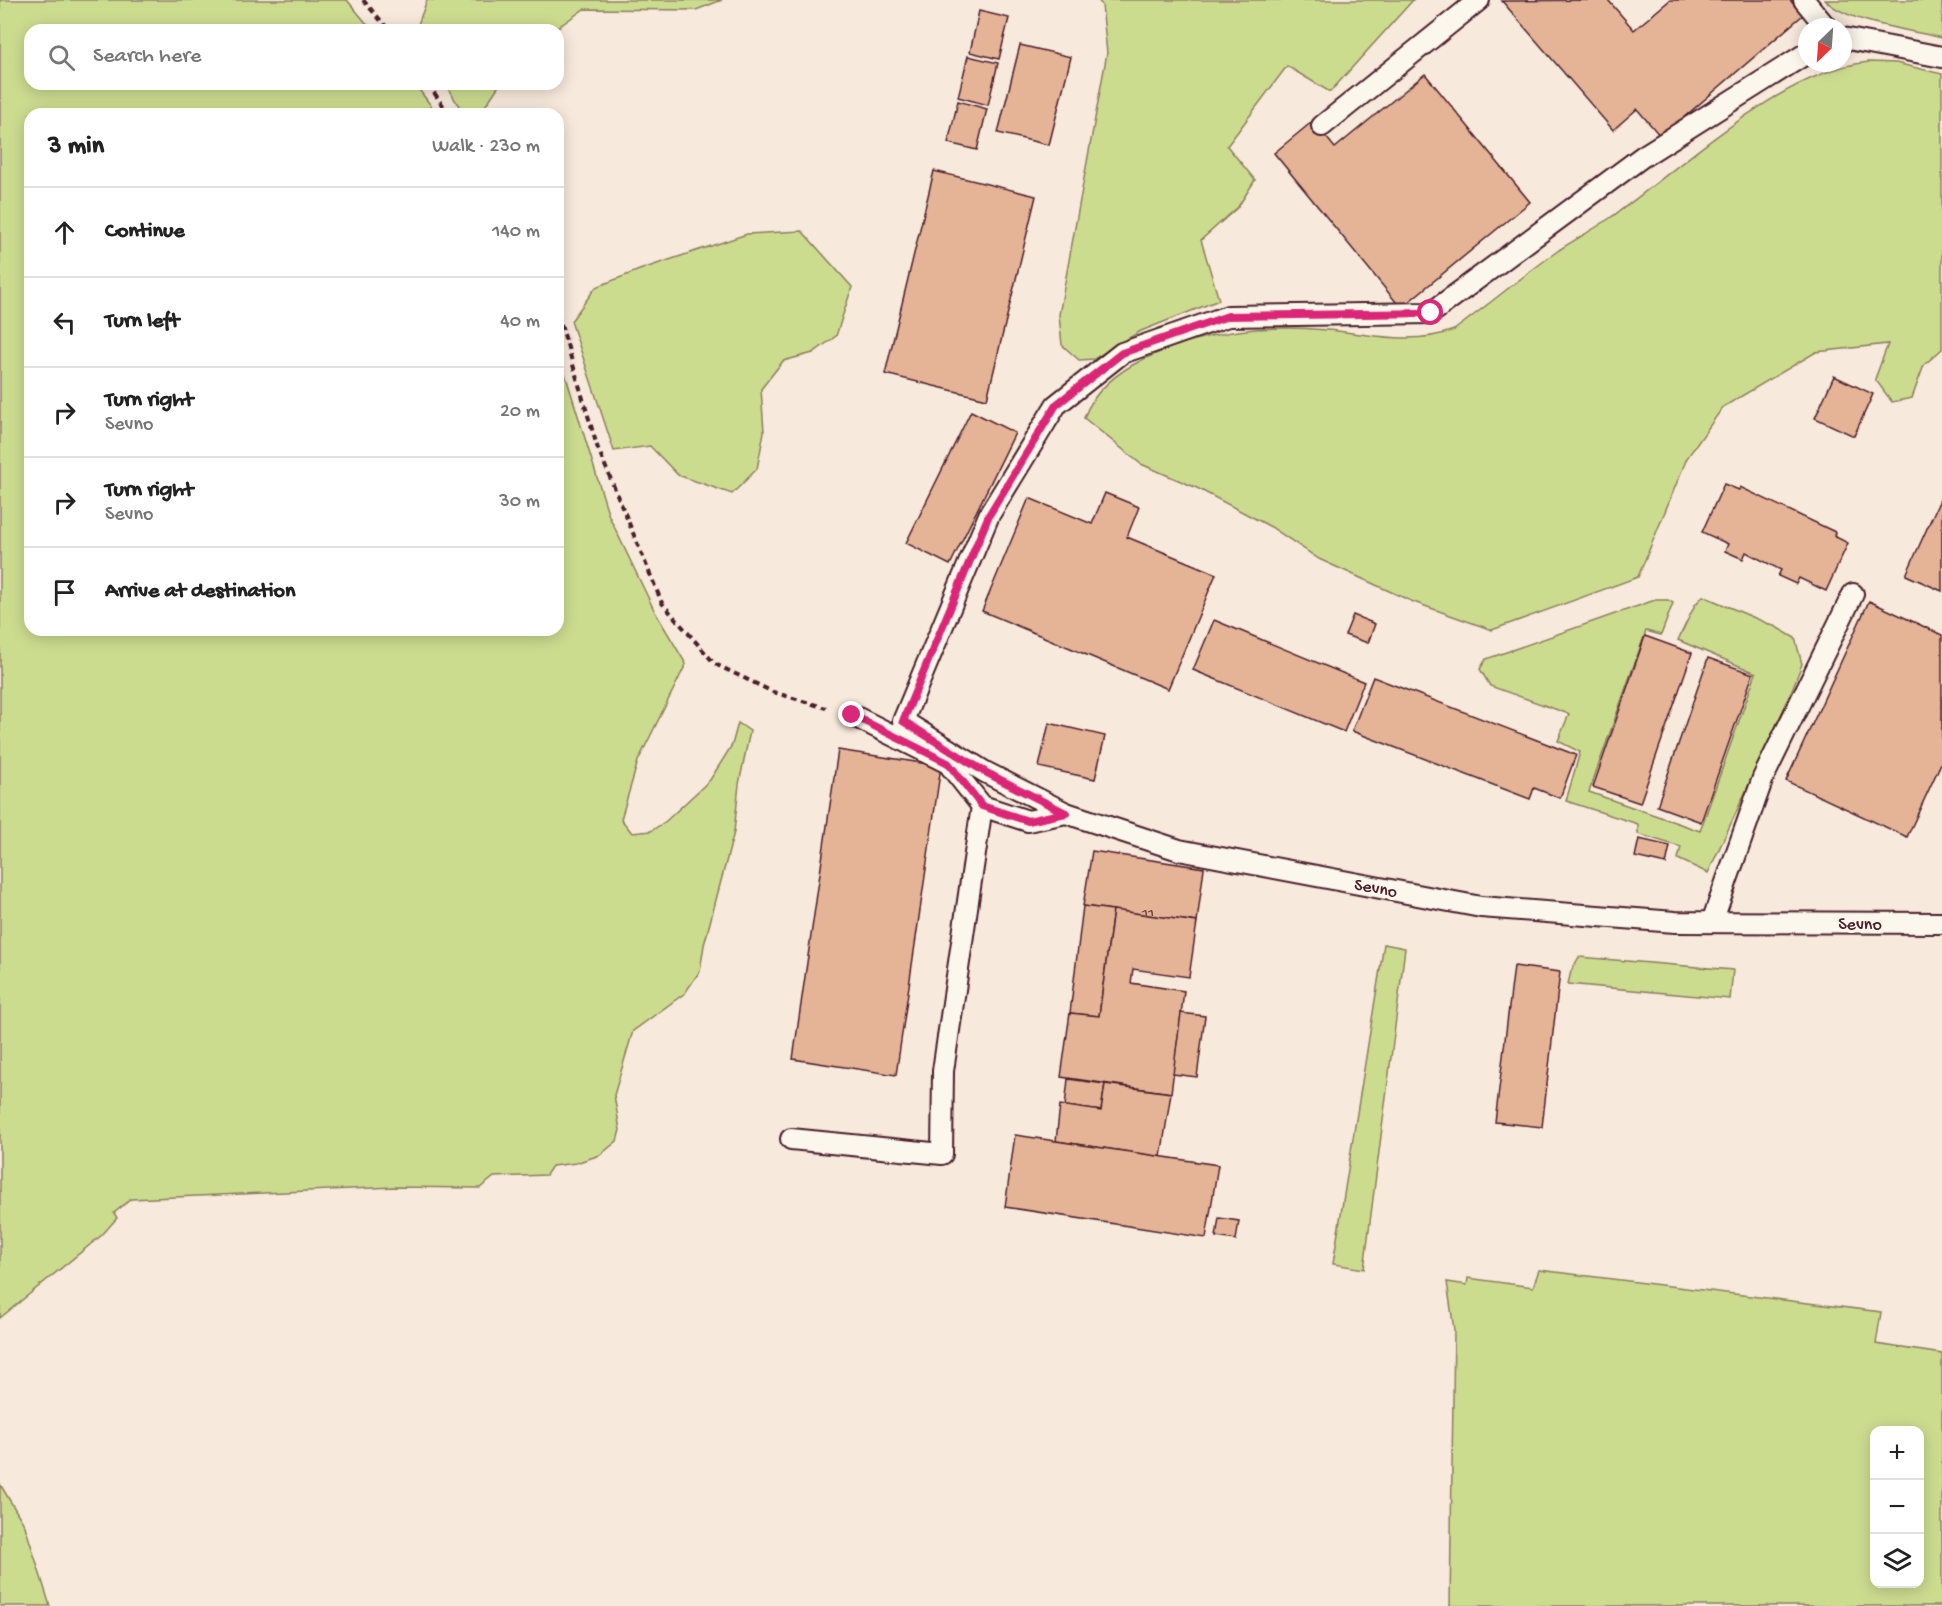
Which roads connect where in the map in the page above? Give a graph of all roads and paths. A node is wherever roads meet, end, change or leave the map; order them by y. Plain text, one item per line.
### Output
1 (363, 0) edge
2 (1479, 0) edge
3 (1804, 0) edge
4 (1819, 18) edge
5 (384, 24) edge
6 (1852, 40) edge
7 (1942, 57) edge
8 (1798, 59) edge
9 (432, 90) edge
10 (444, 108) edge
11 (1322, 126) dead end
12 (564, 334) edge
13 (1853, 594) dead end
14 (852, 715) joint
15 (982, 806) junction
16 (1066, 813) junction
17 (1712, 922) junction
18 (1942, 923) edge
19 (791, 1139) dead end

1 - 5 path
2 - 11 lane
3 - 4 lane
6 - 7 lane
8 - 16 lane, Sevno
9 - 10 path
12 - 14 path
13 - 17 lane
14 - 15 lane
15 - 16 lane
15 - 19 lane
16 - 17 lane, Sevno
17 - 18 lane, Sevno

